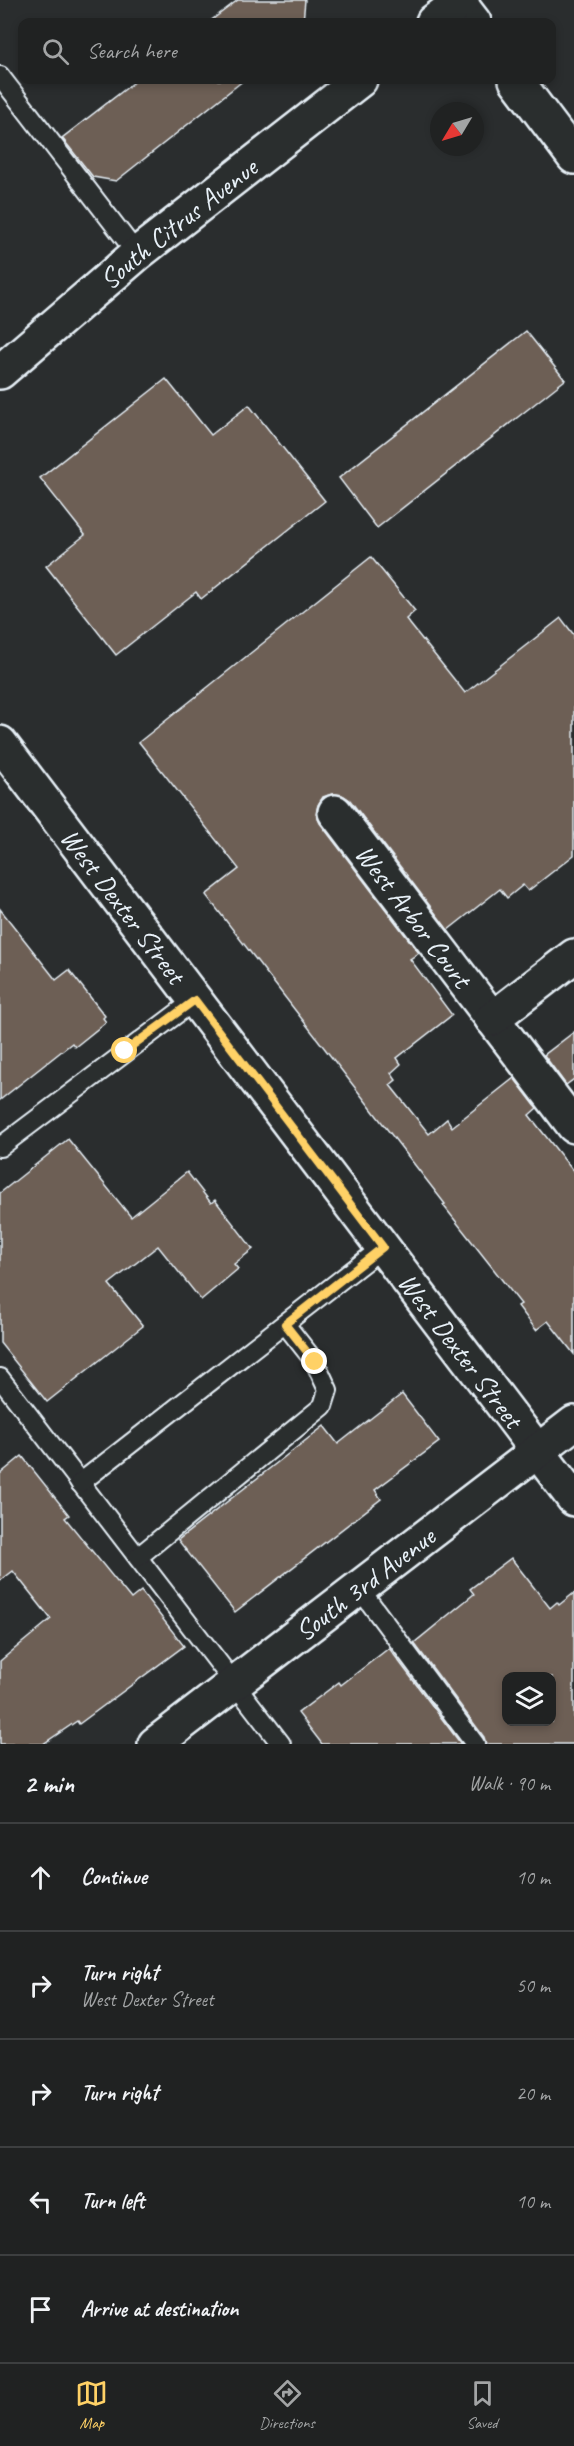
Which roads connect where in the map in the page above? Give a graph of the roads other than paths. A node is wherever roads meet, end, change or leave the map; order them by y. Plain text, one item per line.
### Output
1 (463, 6) edge
2 (440, 18) edge
3 (0, 76) edge
4 (355, 84) edge
5 (519, 84) edge
6 (574, 157) edge
7 (137, 254) junction
8 (0, 372) edge
9 (0, 743) edge
10 (335, 812) dead end
11 (574, 956) edge
12 (195, 1000) junction
13 (492, 1018) junction
14 (574, 1126) edge
15 (0, 1147) edge
16 (383, 1247) junction
17 (285, 1324) junction
18 (0, 1378) edge
19 (574, 1423) edge
20 (538, 1452) junction
21 (80, 1483) junction
22 (574, 1499) edge
23 (138, 1557) junction
24 (359, 1588) junction
25 (235, 1683) junction
26 (155, 1744) edge
27 (281, 1744) edge
28 (475, 1744) edge

1 - 2 street
3 - 7 lane
4 - 7 street, South Citrus Avenue
5 - 6 street
7 - 8 street, South Citrus Avenue
9 - 12 street, West Dexter Street
10 - 13 street, West Arbor Court
11 - 13 street
12 - 15 lane
12 - 16 street, West Dexter Street
13 - 14 street, West Arbor Court
16 - 17 lane
16 - 20 street, West Dexter Street
17 - 21 lane
17 - 23 lane
18 - 21 lane
19 - 20 street, South 3rd Avenue
20 - 22 street, West Dexter Street
20 - 24 street, South 3rd Avenue
21 - 23 lane
23 - 25 lane
24 - 25 street, South 3rd Avenue
24 - 28 lane
25 - 26 street, South 3rd Avenue
25 - 27 lane

